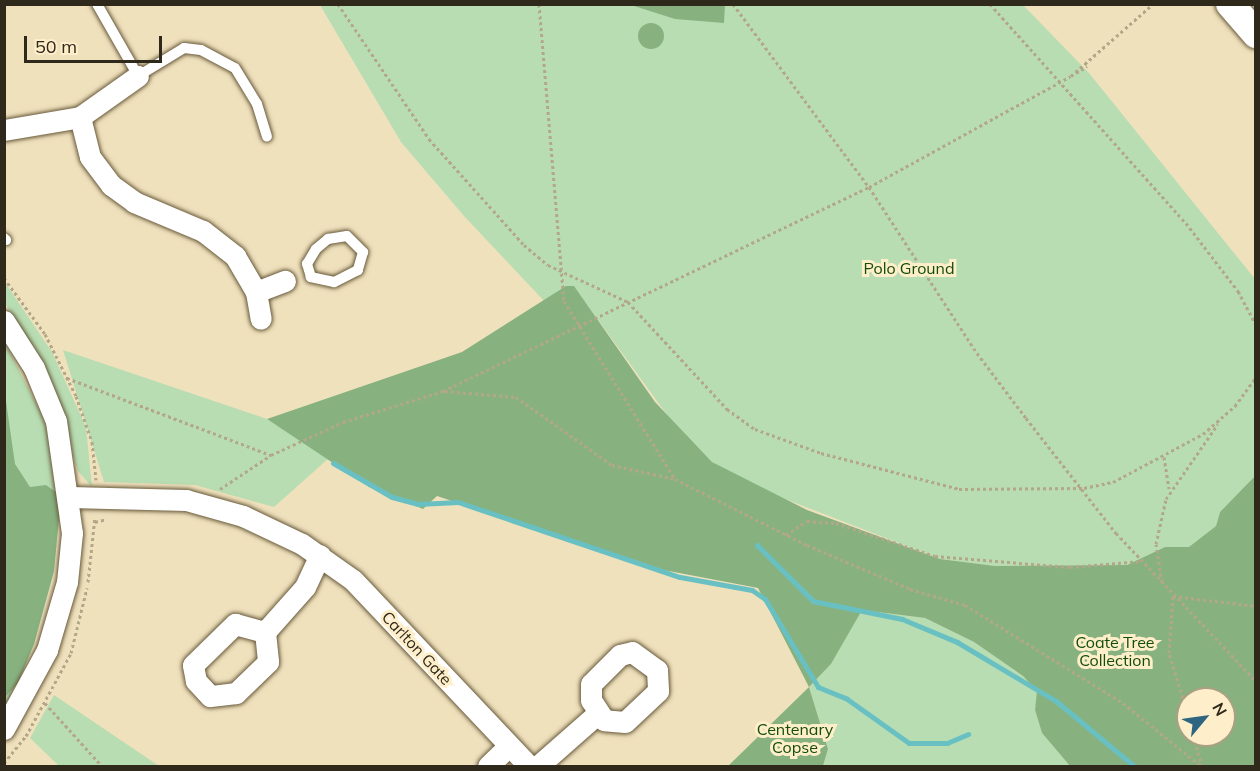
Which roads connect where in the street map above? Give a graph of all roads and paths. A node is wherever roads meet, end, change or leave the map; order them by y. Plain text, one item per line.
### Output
1 (97, 4) edge
2 (338, 4) edge
3 (539, 4) edge
4 (733, 4) edge
5 (990, 4) edge
6 (1153, 4) edge
7 (1230, 4) edge
8 (1256, 34) edge
9 (1089, 61) junction
10 (1073, 74) junction
11 (138, 76) junction
12 (1060, 82) junction
13 (80, 117) junction
14 (4, 130) edge
15 (267, 136) dead end
16 (869, 187) junction
17 (307, 271) junction
18 (561, 271) junction
19 (285, 281) joint
20 (256, 292) junction
21 (628, 302) junction
22 (261, 319) dead end
23 (4, 321) edge
24 (1256, 325) edge
25 (579, 329) junction
26 (1256, 377) edge
27 (67, 378) dead end
28 (443, 391) junction
29 (1221, 420) junction
30 (4, 443) edge
31 (271, 455) junction
32 (1164, 456) junction
33 (675, 479) junction
34 (1084, 488) junction
35 (216, 491) dead end
36 (1169, 491) junction
37 (70, 497) junction
38 (4, 518) edge
39 (786, 535) junction
40 (320, 555) junction
41 (1142, 561) junction
42 (1162, 584) junction
43 (1173, 596) junction
44 (1256, 606) edge
45 (265, 632) dead end
46 (1256, 681) edge
47 (1179, 687) edge
48 (45, 703) dead end
49 (597, 714) dead end
50 (4, 729) edge
51 (509, 746) junction
52 (1197, 747) edge
53 (102, 766) edge
54 (488, 766) edge
55 (529, 766) edge
56 (538, 766) edge
57 (1202, 766) edge

1 - 11 lane
2 - 18 path
3 - 18 path
4 - 16 path
5 - 12 path
6 - 9 path
7 - 8 main road
9 - 10 path
9 - 10 path
10 - 12 path
11 - 13 street
11 - 15 lane
12 - 16 path
12 - 24 path
13 - 14 street
13 - 20 street
16 - 21 path
16 - 34 path
17 - 17 lane
17 - 19 lane
18 - 21 path
18 - 25 path
19 - 20 street
20 - 22 street
21 - 25 path
21 - 34 path
23 - 37 street
25 - 28 path
25 - 33 path
26 - 29 path
27 - 31 path
28 - 31 path
28 - 33 path
29 - 32 path
29 - 36 path
30 - 38 path
31 - 35 path
32 - 34 path
32 - 36 path
33 - 39 path
34 - 41 path
36 - 42 path
37 - 40 street, Carlton Gate
37 - 50 street
39 - 41 path
39 - 57 path
40 - 45 street
40 - 51 street, Carlton Gate
41 - 42 path
42 - 43 path
43 - 44 path
43 - 46 path
43 - 47 path
48 - 53 path
49 - 56 street
51 - 54 street
51 - 55 street, Carlton Gate
52 - 57 path

